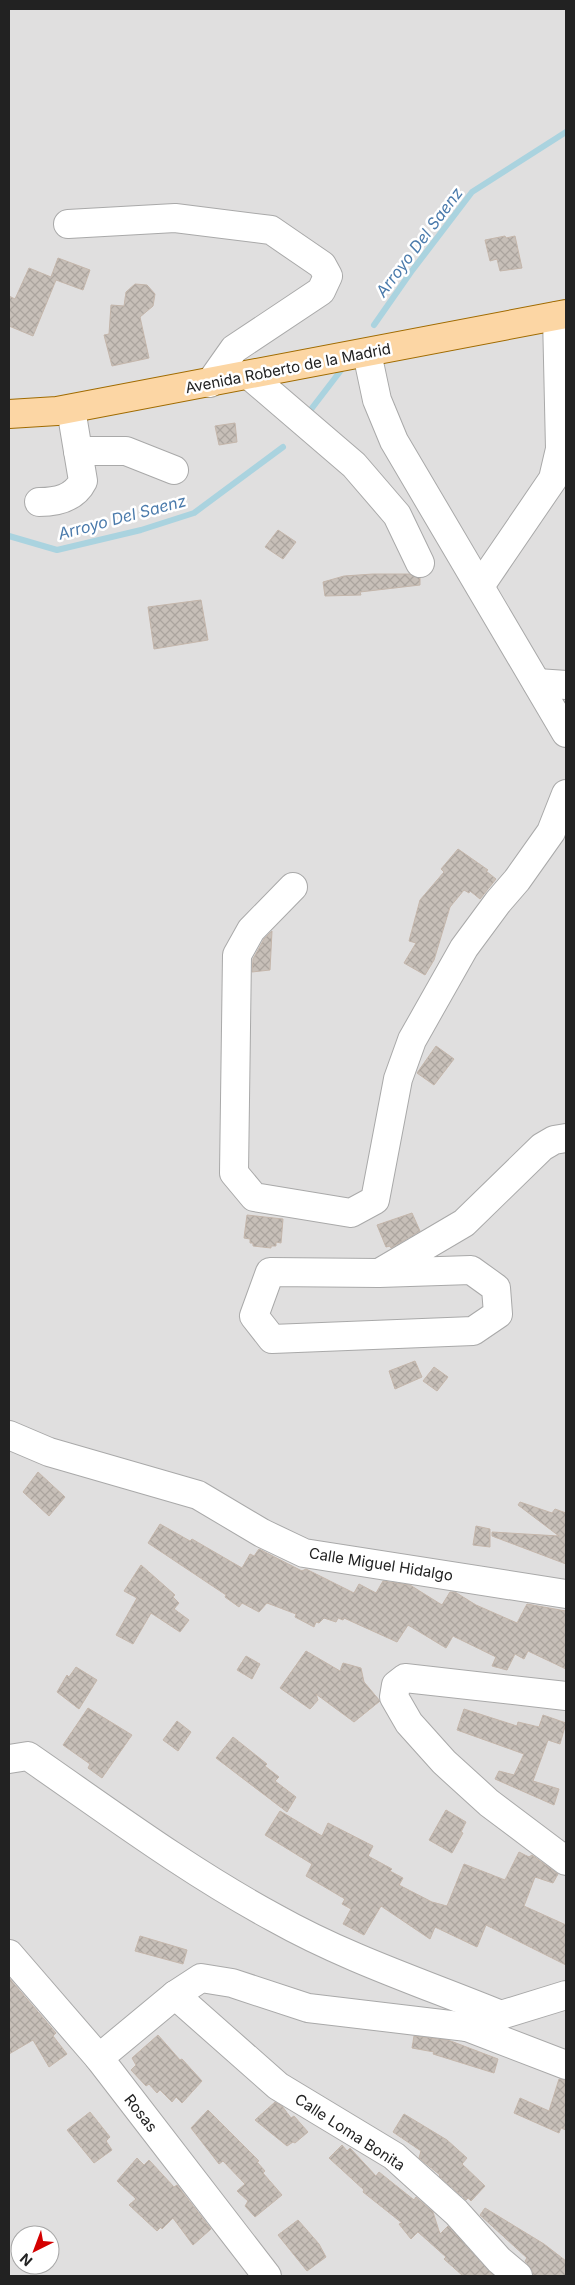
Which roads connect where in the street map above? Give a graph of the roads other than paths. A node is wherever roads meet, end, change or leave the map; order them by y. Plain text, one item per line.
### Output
1 (68, 224) dead end
2 (562, 315) edge
3 (367, 353) junction
4 (249, 375) junction
5 (210, 382) junction
6 (72, 409) junction
7 (9, 414) edge
8 (78, 451) junction
9 (174, 470) dead end
10 (39, 502) dead end
11 (420, 563) dead end
12 (480, 586) junction
13 (537, 683) junction
14 (566, 685) edge
15 (566, 734) edge
16 (566, 794) edge
17 (293, 887) dead end
18 (566, 1138) edge
19 (379, 1273) junction
20 (9, 1435) edge
21 (566, 1594) edge
22 (566, 1696) edge
23 (9, 1759) edge
24 (566, 1861) edge
25 (9, 1954) edge
26 (175, 1995) junction
27 (566, 1995) edge
28 (501, 2014) junction
29 (467, 2028) junction
30 (99, 2058) junction
31 (566, 2065) edge
32 (267, 2276) edge
33 (518, 2276) edge

1 - 5 street
2 - 3 main road, Avenida Roberto de la Madrid
2 - 12 street
3 - 4 main road, Avenida Roberto de la Madrid
3 - 12 street
4 - 5 main road, Avenida Roberto de la Madrid
4 - 11 street
5 - 6 main road, Avenida Roberto de la Madrid
6 - 7 main road, Avenida Roberto de la Madrid
6 - 8 street
8 - 9 street
8 - 10 street
12 - 13 street
13 - 14 street
13 - 15 street
16 - 17 street
18 - 19 street
19 - 19 street
20 - 21 street, Calle Miguel Hidalgo
22 - 24 street
23 - 28 street
25 - 30 street, Rosas
26 - 29 street
26 - 30 street
26 - 33 street, Calle Loma Bonita
27 - 28 street
28 - 29 street
29 - 31 street
30 - 32 street, Rosas

